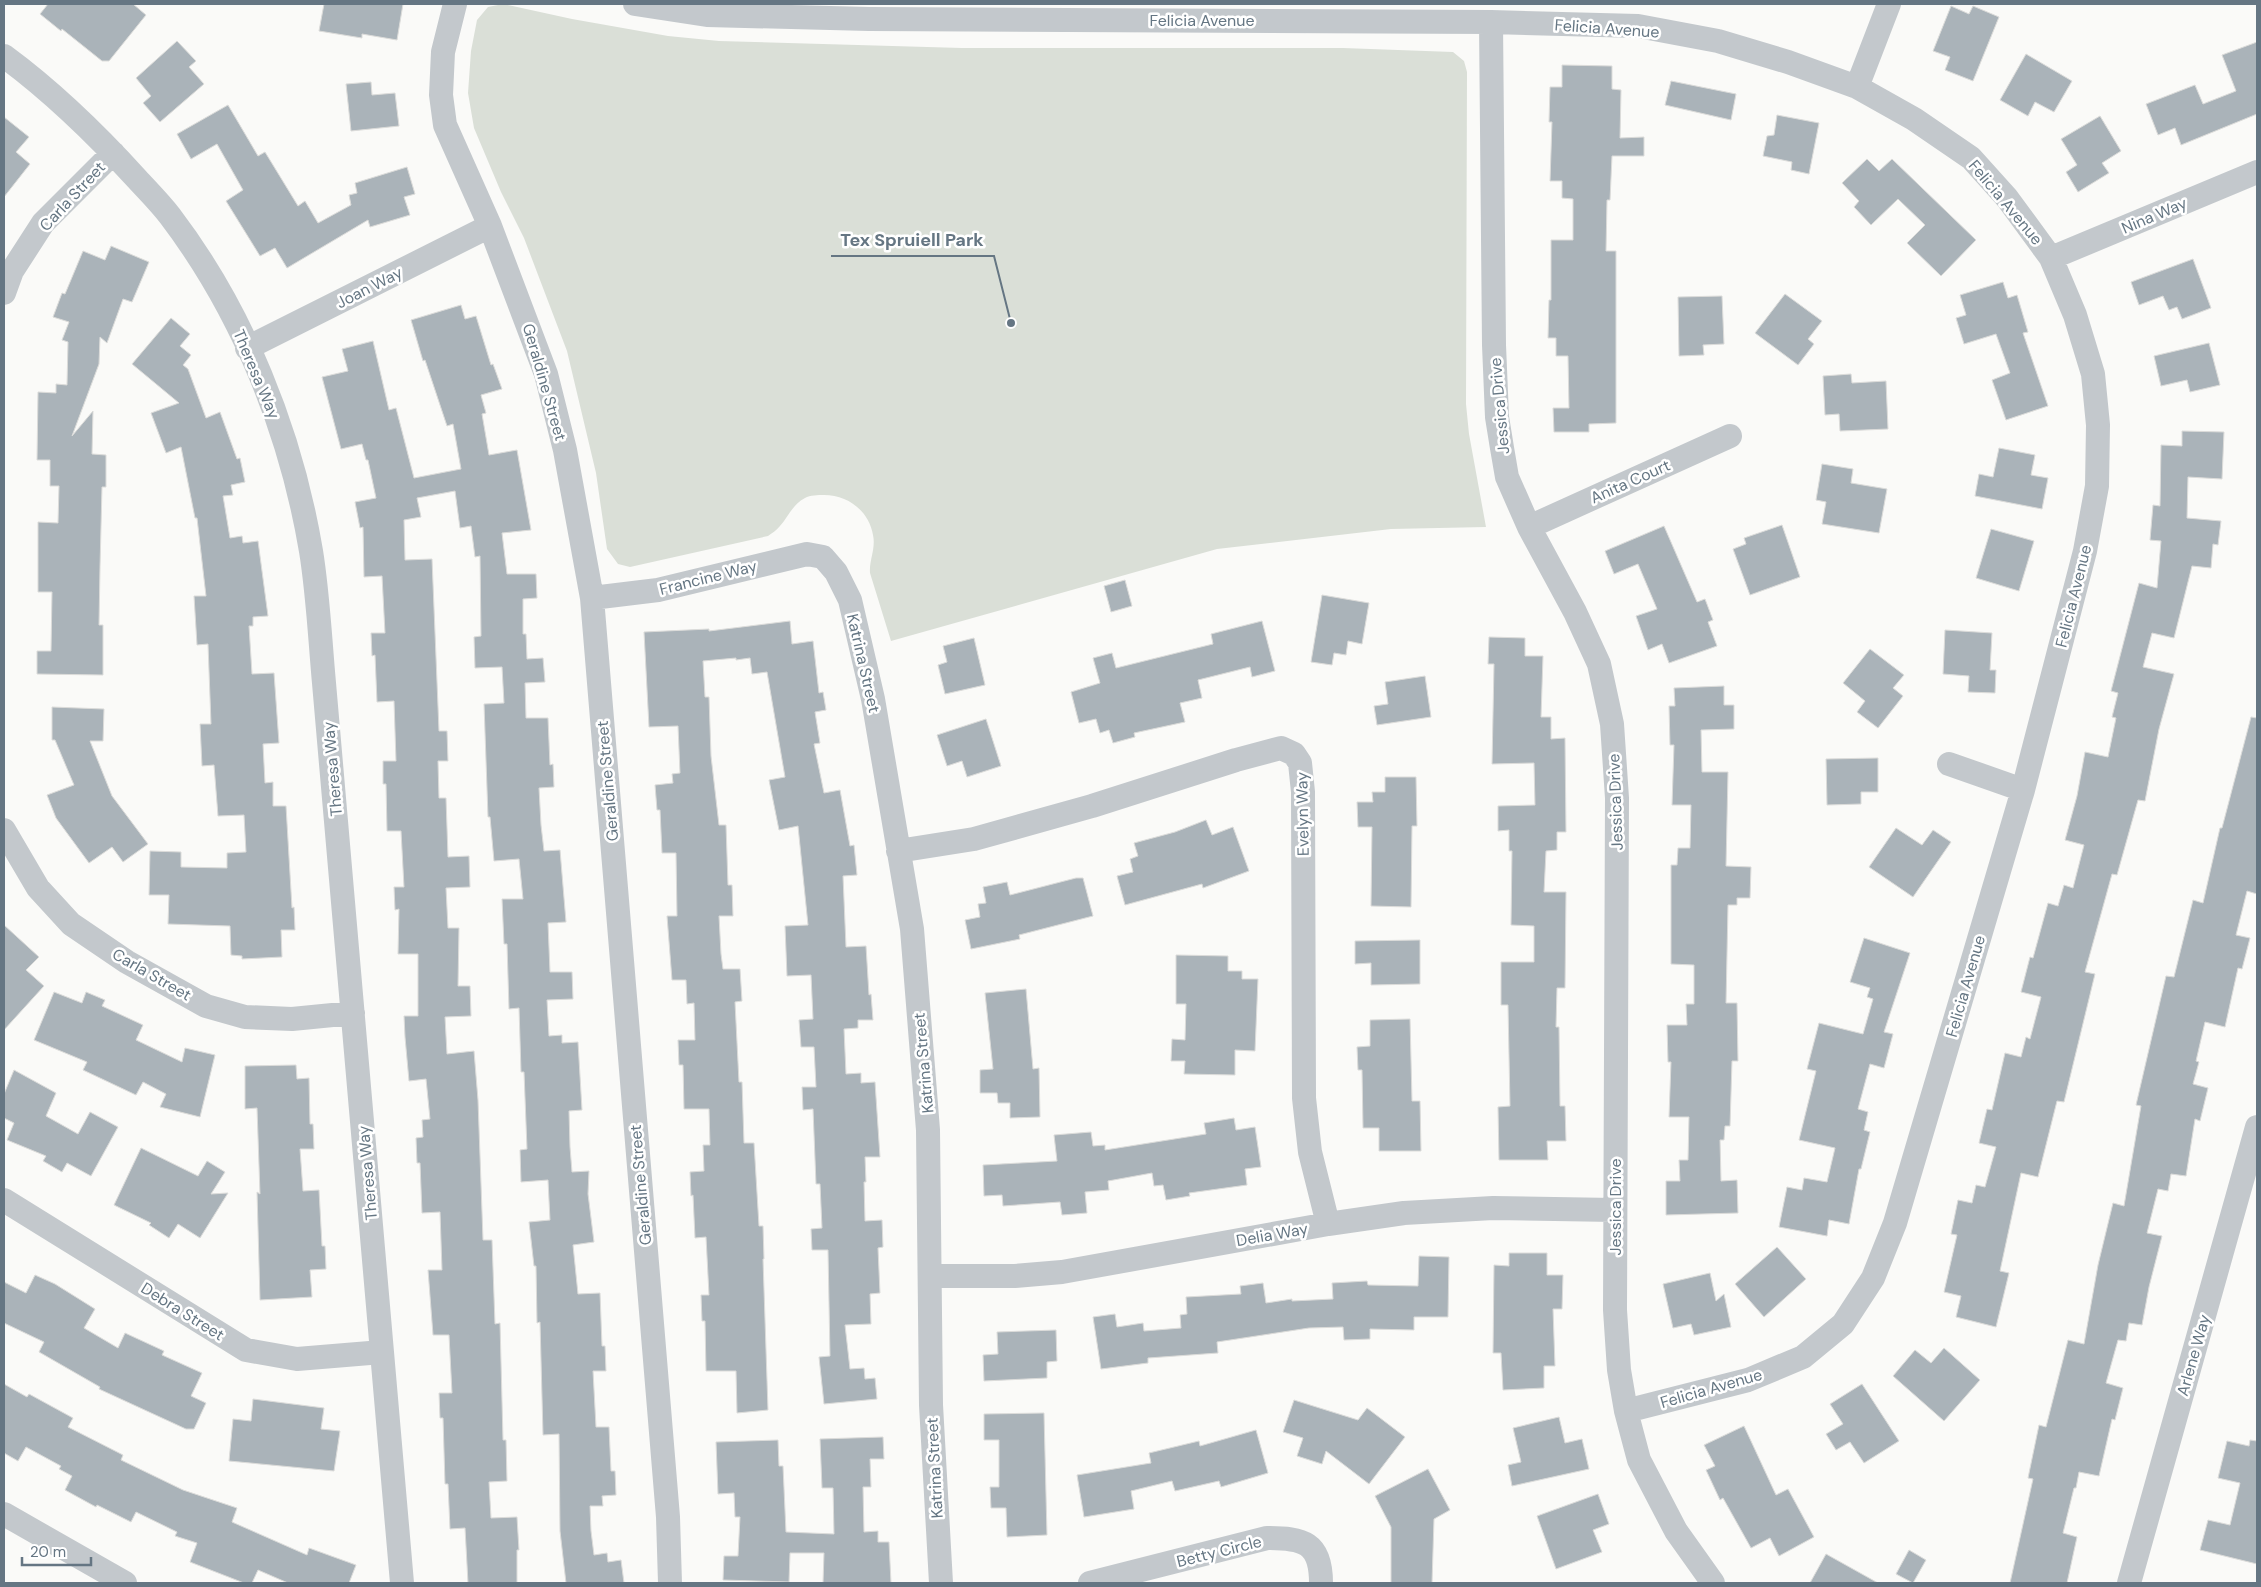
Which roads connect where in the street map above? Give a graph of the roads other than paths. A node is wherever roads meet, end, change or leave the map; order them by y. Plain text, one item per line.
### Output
1 (455, 4) edge
2 (635, 4) edge
3 (1889, 4) edge
4 (1313, 12) edge
5 (1491, 22) junction
6 (4, 56) edge
7 (1857, 87) junction
8 (113, 153) junction
9 (2257, 172) edge
10 (490, 226) junction
11 (2051, 258) junction
12 (4, 293) edge
13 (247, 348) junction
14 (1730, 436) dead end
15 (1529, 527) junction
16 (823, 557) joint
17 (592, 598) junction
18 (1949, 764) dead end
19 (2023, 790) junction
20 (4, 830) edge
21 (898, 852) junction
22 (353, 1012) junction
23 (2257, 1126) edge
24 (4, 1200) edge
25 (1615, 1210) junction
26 (1328, 1224) junction
27 (930, 1276) junction
28 (382, 1352) junction
29 (1626, 1411) junction
30 (4, 1514) edge
31 (125, 1583) edge
32 (402, 1583) edge
33 (670, 1583) edge
34 (941, 1583) edge
35 (1090, 1583) edge
36 (1321, 1583) edge
37 (1713, 1583) edge
38 (2130, 1583) edge

1 - 10 street, Geraldine Street
2 - 4 street, Felicia Avenue
3 - 7 street
4 - 5 street, Felicia Avenue
5 - 7 street, Felicia Avenue
5 - 15 street, Jessica Drive
6 - 8 street, Theresa Way
7 - 11 street, Felicia Avenue
8 - 12 street, Carla Street
8 - 13 street, Theresa Way
9 - 11 street, Nina Way
10 - 13 street, Joan Way
10 - 17 street, Geraldine Street
11 - 19 street, Felicia Avenue
13 - 22 street, Theresa Way
14 - 15 street, Anita Court
15 - 25 street, Jessica Drive
16 - 17 street, Francine Way
16 - 21 street, Katrina Street
17 - 33 street, Geraldine Street
18 - 19 street
19 - 29 street, Felicia Avenue
20 - 22 street, Carla Street
21 - 26 street, Evelyn Way
21 - 27 street, Katrina Street
22 - 28 street, Theresa Way
23 - 38 street, Arlene Way
24 - 28 street, Debra Street
25 - 26 street, Delia Way
25 - 29 street, Jessica Drive
26 - 27 street, Delia Way
27 - 34 street, Katrina Street
28 - 32 street, Theresa Way
29 - 37 street, Jessica Drive
30 - 31 street
35 - 36 street, Betty Circle

